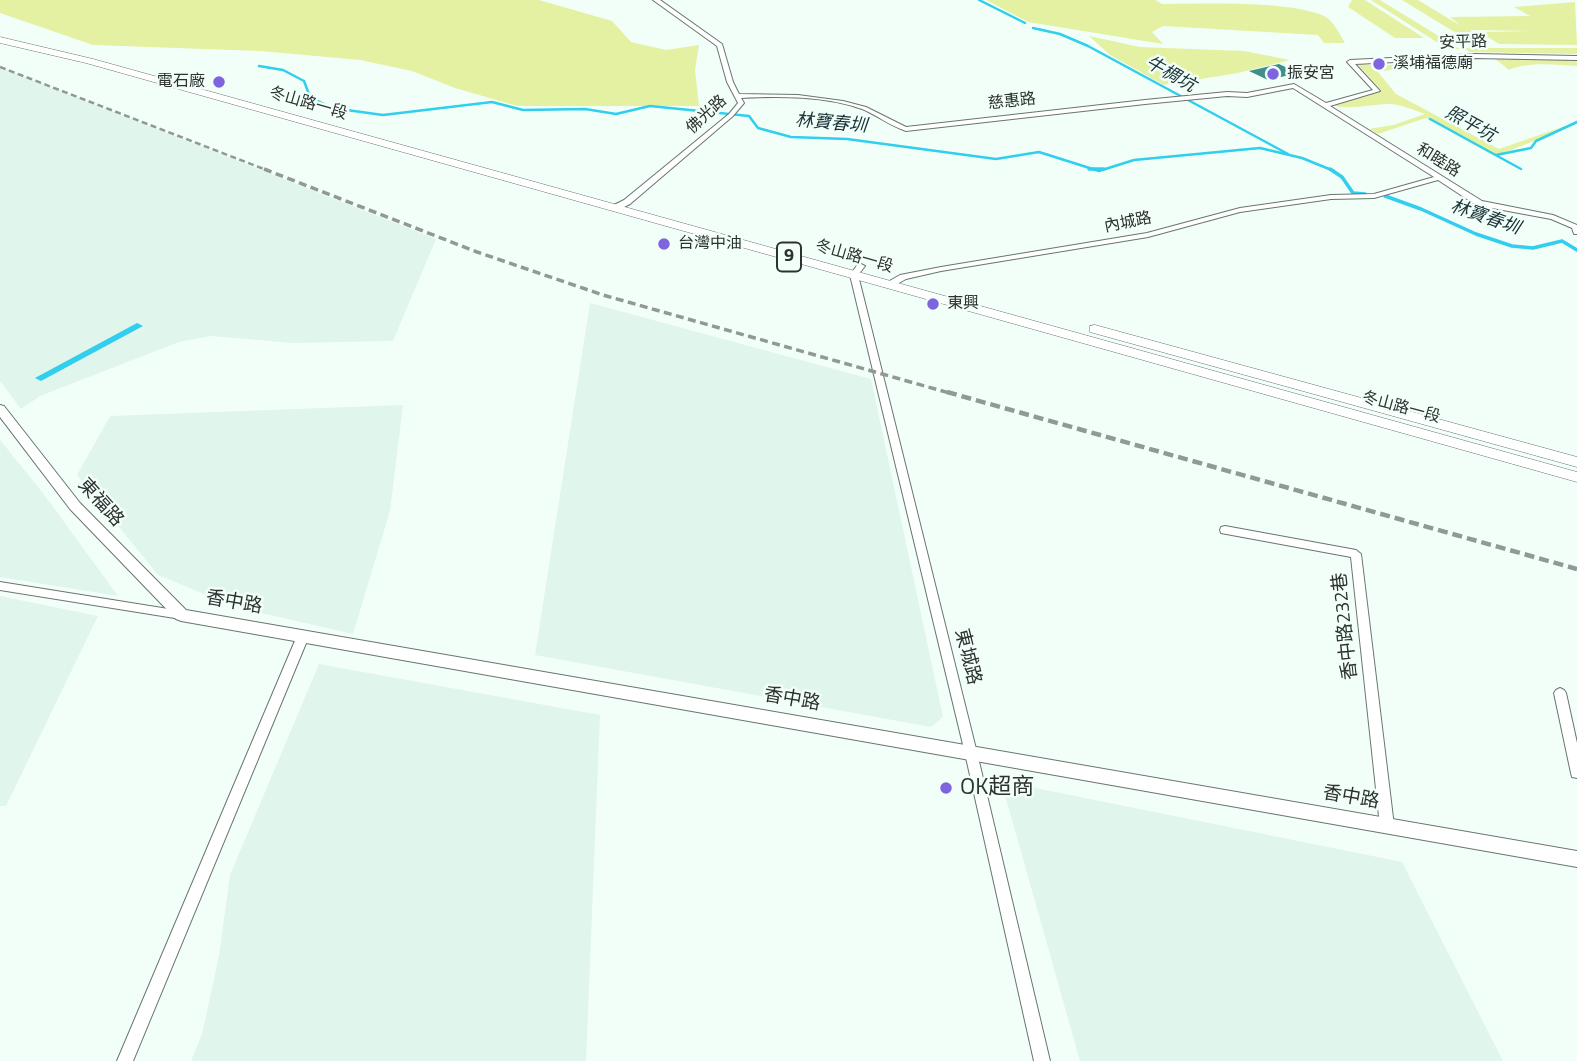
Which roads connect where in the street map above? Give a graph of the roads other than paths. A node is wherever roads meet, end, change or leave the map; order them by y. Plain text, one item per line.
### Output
1 (656, 0) edge
2 (0, 29) edge
3 (0, 40) edge
4 (1577, 58) edge
5 (168, 79) junction
6 (1294, 86) joint
7 (738, 96) junction
8 (1326, 105) junction
9 (1438, 178) junction
10 (621, 205) junction
11 (1577, 232) edge
12 (858, 270) junction
13 (903, 277) junction
14 (889, 285) junction
15 (0, 409) edge
16 (1452, 433) junction
17 (1577, 462) edge
18 (1577, 477) edge
19 (1225, 530) dead end
20 (0, 586) edge
21 (181, 615) junction
22 (303, 636) junction
23 (1560, 693) dead end
24 (971, 753) junction
25 (1577, 773) edge
26 (1387, 825) junction
27 (1577, 859) edge
28 (125, 1061) edge
29 (1042, 1061) edge

1 - 7 street, 佛光路
2 - 5 main road, 冬山路一段 / 9
3 - 5 main road, 冬山路一段 / 9
4 - 8 street, 安平路
5 - 10 main road, 冬山路一段 / 9
6 - 7 street, 慈惠路
6 - 8 street, 和睦路
7 - 10 street, 佛光路
8 - 9 street, 和睦路
9 - 11 street, 和睦路
9 - 13 street, 內城路
10 - 12 main road, 冬山路一段 / 9
12 - 13 main road, 冬山路一段 / 9
12 - 14 main road, 冬山路一段 / 9
12 - 24 street, 東城路
13 - 14 street, 內城路
13 - 16 main road, 冬山路一段 / 9
14 - 16 main road, 冬山路一段 / 9
15 - 21 street, 東福路
16 - 17 main road, 冬山路一段 / 9
16 - 18 main road, 冬山路一段 / 9
19 - 26 street, 香中路232巷
20 - 21 street, 香中路
21 - 22 street, 香中路
22 - 24 street, 香中路
22 - 28 street
23 - 25 street
24 - 26 street, 香中路
24 - 29 street, 東城路
26 - 27 street, 香中路

